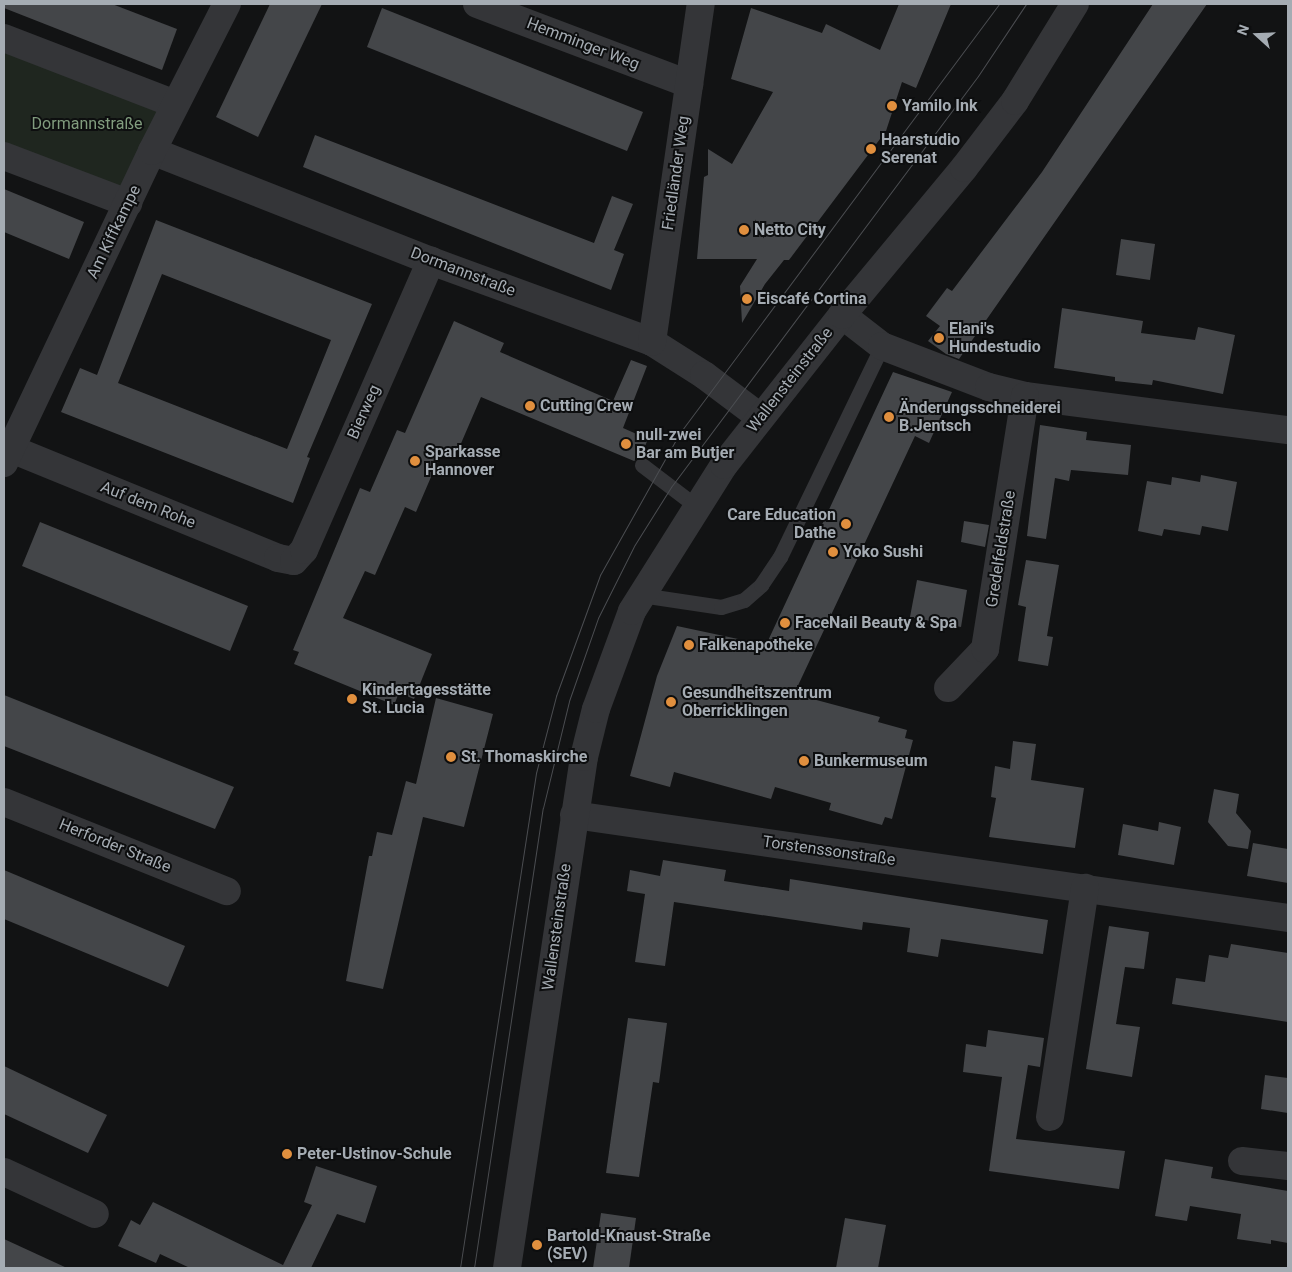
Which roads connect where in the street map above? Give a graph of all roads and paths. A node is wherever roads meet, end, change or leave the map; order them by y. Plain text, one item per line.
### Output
1 (227, 4) edge
2 (477, 4) edge
3 (701, 4) edge
4 (1075, 4) edge
5 (4, 38) edge
6 (689, 84) junction
7 (175, 104) junction
8 (152, 151) junction
9 (4, 156) edge
10 (128, 203) junction
11 (431, 261) junction
12 (842, 315) junction
13 (652, 342) junction
14 (882, 346) junction
15 (1025, 396) junction
16 (760, 417) junction
17 (1288, 430) edge
18 (6, 452) edge
19 (642, 465) dead end
20 (696, 506) junction
21 (294, 561) joint
22 (641, 595) junction
23 (948, 688) dead end
24 (4, 802) edge
25 (574, 815) junction
26 (1084, 888) junction
27 (227, 891) dead end
28 (1288, 918) edge
29 (1050, 1117) dead end
30 (1242, 1161) dead end
31 (1288, 1166) edge
32 (4, 1172) edge
33 (95, 1214) dead end
34 (507, 1268) edge

1 - 7 street, Am Kiffkampe
2 - 6 street, Hemminger Weg
3 - 6 street, Friedländer Weg
4 - 12 street, Wallensteinstraße
5 - 7 street
6 - 13 street, Friedländer Weg
7 - 8 street, Am Kiffkampe
8 - 10 street, Am Kiffkampe
8 - 11 street, Dormannstraße
9 - 10 street
10 - 18 street, Am Kiffkampe
11 - 13 street, Dormannstraße
11 - 21 street, Bierweg
12 - 14 street
12 - 16 street, Wallensteinstraße
13 - 16 street, Dormannstraße
14 - 15 street
14 - 22 lane
15 - 17 street
15 - 23 street, Gredelfeldstraße
16 - 20 street, Wallensteinstraße
18 - 21 street, Auf dem Rohe
19 - 20 lane
20 - 22 street, Wallensteinstraße
22 - 25 street, Wallensteinstraße
24 - 27 street, Herforder Straße
25 - 26 street, Torstenssonstraße
25 - 34 street, Wallensteinstraße
26 - 28 street, Torstenssonstraße
26 - 29 street
30 - 31 street
32 - 33 street

